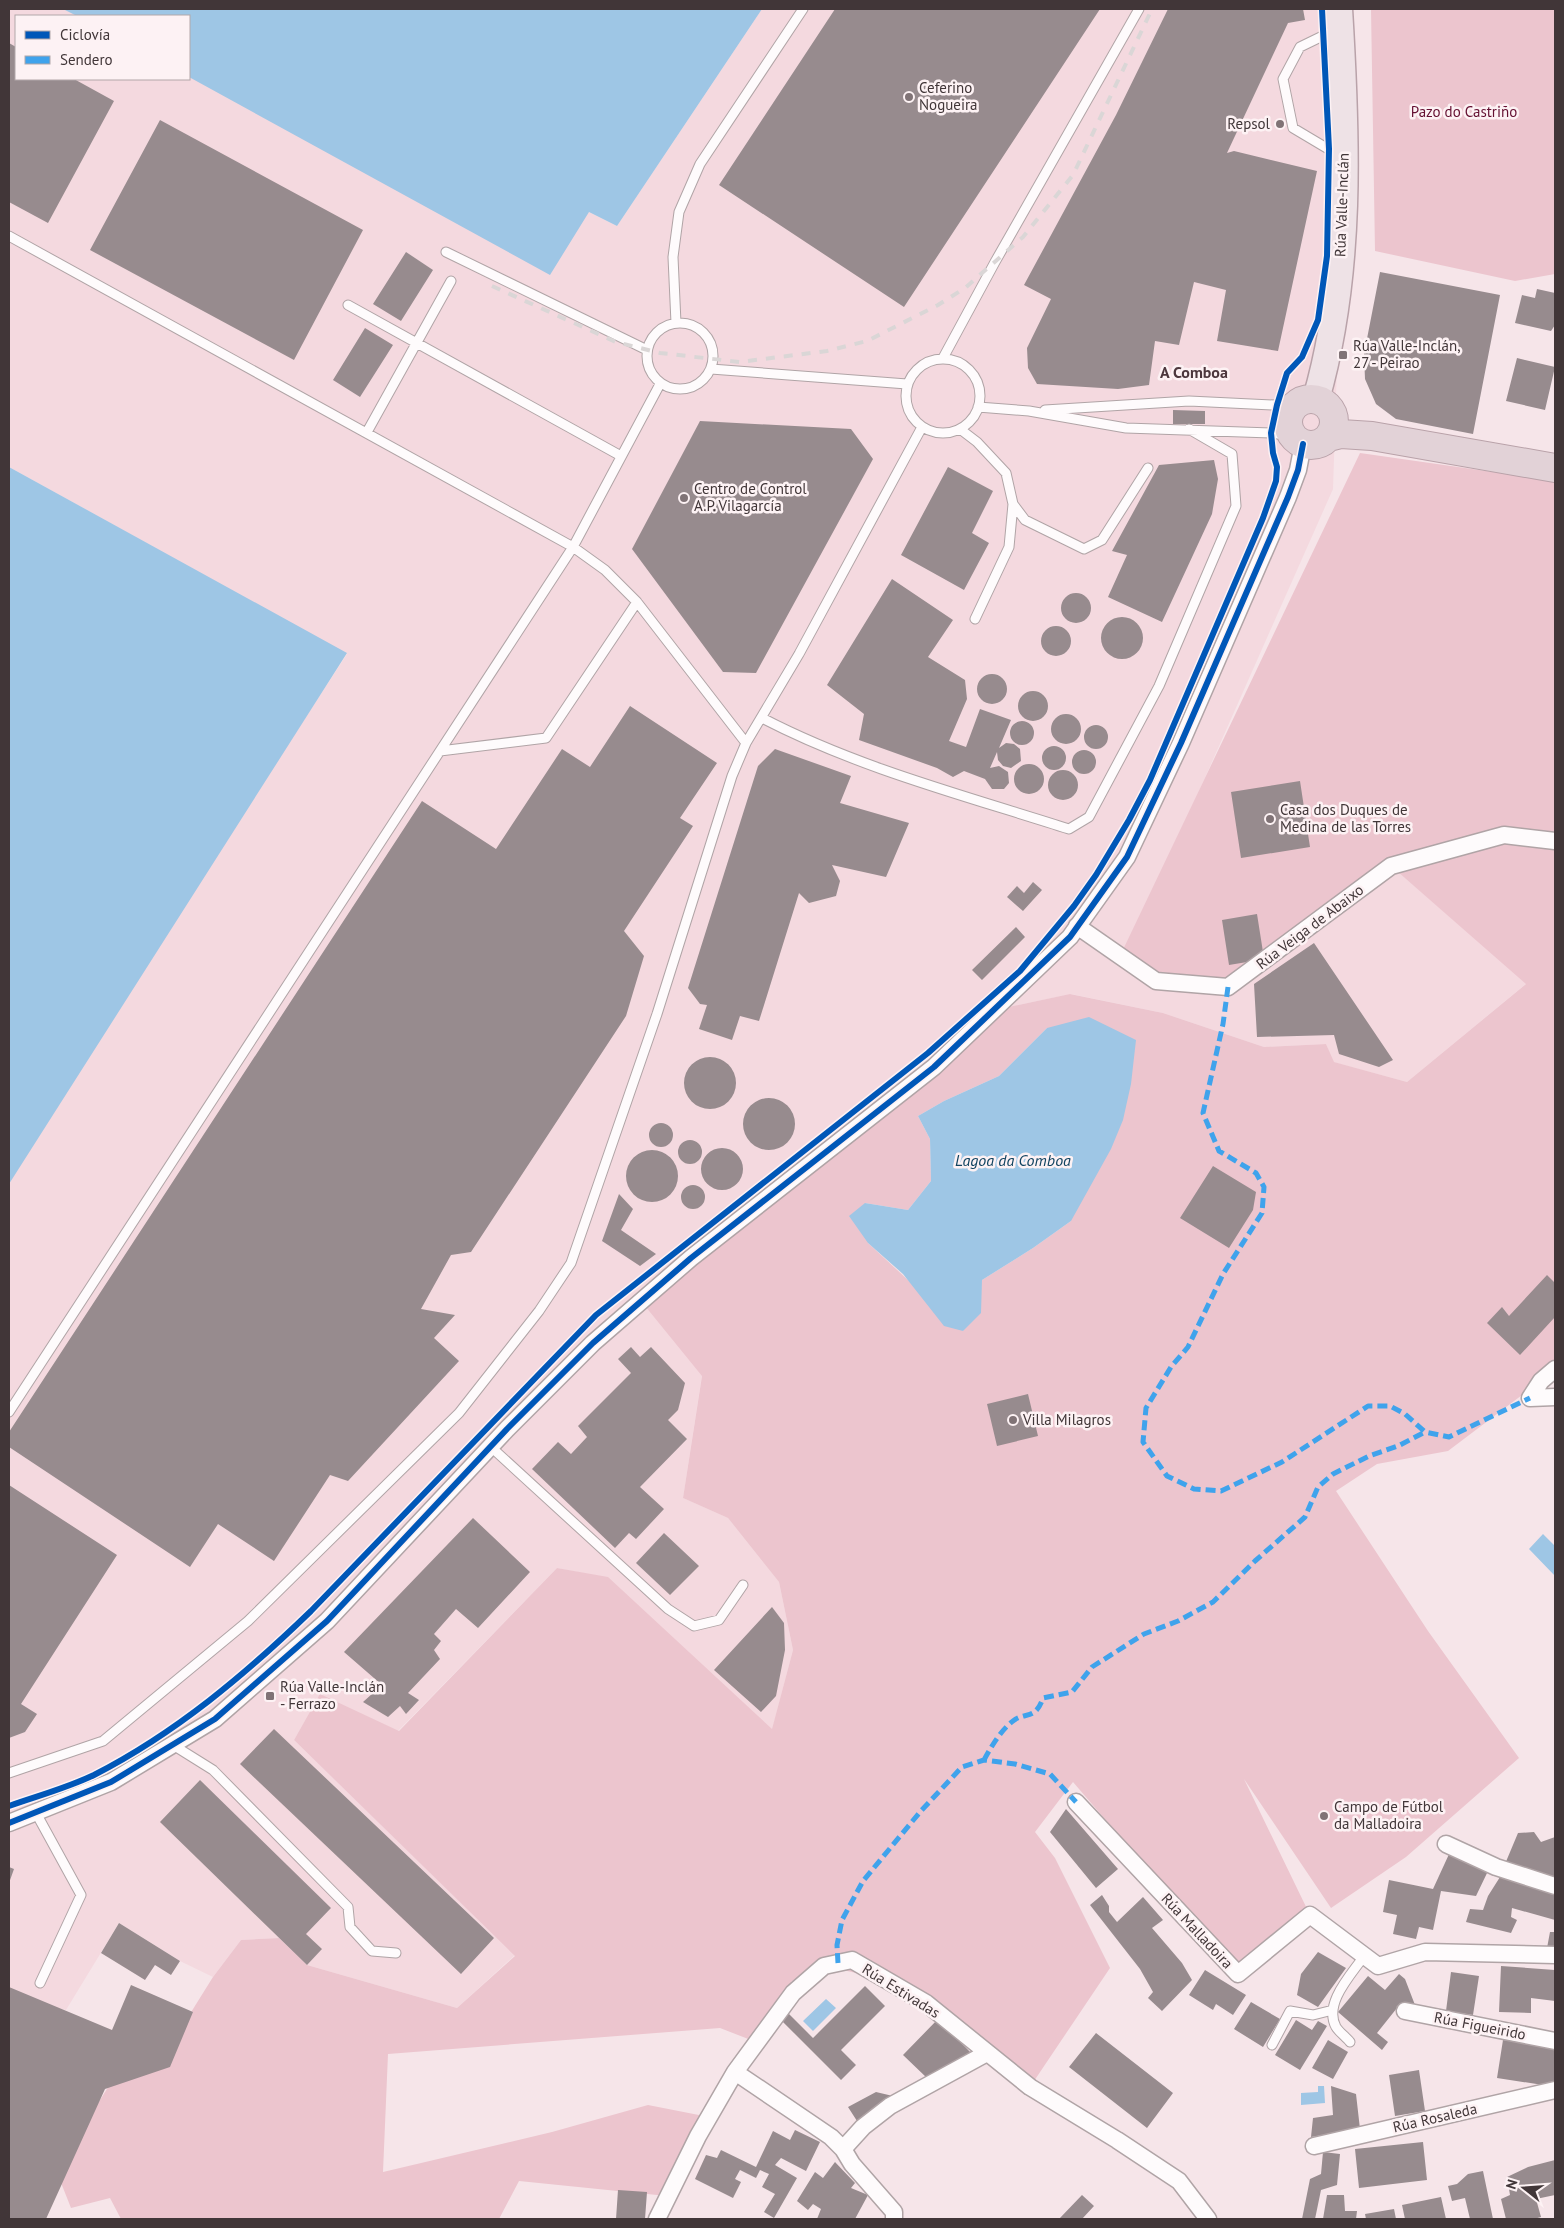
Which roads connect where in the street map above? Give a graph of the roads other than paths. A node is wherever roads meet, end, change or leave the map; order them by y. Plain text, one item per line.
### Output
1 (803, 9) edge
2 (1139, 9) edge
3 (1339, 18) edge
4 (1344, 158) junction
5 (9, 236) edge
6 (446, 252) dead end
7 (450, 281) dead end
8 (348, 305) dead end
9 (676, 323) junction
10 (417, 342) junction
11 (647, 350) junction
12 (943, 358) junction
13 (711, 369) junction
14 (660, 384) junction
15 (907, 384) junction
16 (978, 408) junction
17 (1029, 411) junction
18 (1318, 413) junction
19 (922, 427) junction
20 (960, 429) junction
21 (1189, 430) junction
22 (367, 432) junction
23 (1298, 440) junction
24 (621, 456) junction
25 (1555, 466) edge
26 (1148, 468) dead end
27 (1013, 504) junction
28 (573, 546) junction
29 (637, 602) junction
30 (975, 619) dead end
31 (762, 718) junction
32 (746, 744) junction
33 (440, 750) junction
34 (1555, 841) edge
35 (1077, 926) junction
36 (1555, 1369) edge
37 (1555, 1397) edge
38 (9, 1412) edge
39 (491, 1446) junction
40 (743, 1585) dead end
41 (173, 1745) junction
42 (9, 1773) edge
43 (1076, 1802) dead end
44 (36, 1814) junction
45 (9, 1823) edge
46 (1446, 1844) dead end
47 (1555, 1886) edge
48 (396, 1953) dead end
49 (1555, 1955) edge
50 (1364, 1956) junction
51 (40, 1983) dead end
52 (1333, 2010) junction
53 (1405, 2010) dead end
54 (1555, 2041) edge
55 (1350, 2042) dead end
56 (1272, 2045) dead end
57 (987, 2053) junction
58 (735, 2072) junction
59 (1555, 2090) edge
60 (1314, 2146) dead end
61 (843, 2149) junction
62 (657, 2219) edge
63 (894, 2219) edge
64 (1208, 2219) edge

1 - 9 lane
2 - 12 lane
3 - 4 main road, Rúa Valle-Inclán
3 - 4 lane
4 - 18 main road, Rúa Valle-Inclán
5 - 22 lane
6 - 11 lane
7 - 10 lane
8 - 10 lane
9 - 11 lane
9 - 13 lane
10 - 22 lane
10 - 24 lane
11 - 14 lane
12 - 15 lane
12 - 16 lane
13 - 14 lane
13 - 15 lane
14 - 24 lane
15 - 19 lane
16 - 17 lane
16 - 20 lane
17 - 18 lane
17 - 21 lane
18 - 23 highway
18 - 23 highway
18 - 25 highway
19 - 20 lane
19 - 31 lane
20 - 27 lane
21 - 23 lane
21 - 31 lane
22 - 28 lane
23 - 35 street
24 - 28 lane
26 - 27 lane
27 - 30 lane
28 - 29 lane
28 - 33 lane
29 - 32 lane
29 - 33 lane
31 - 32 lane
32 - 42 lane
33 - 38 lane
34 - 35 street, Rúa Veiga de Abaixo
35 - 39 street
36 - 37 street
39 - 40 lane
39 - 41 street
41 - 44 street
41 - 48 lane
43 - 50 street, Rúa Malladoira
44 - 45 street
44 - 51 lane
46 - 47 street
49 - 50 street, Rúa Malladoira
50 - 52 lane
52 - 55 lane
52 - 56 lane
53 - 54 street, Rúa Figueirido
57 - 58 street, Rúa Estivadas
57 - 61 street
57 - 64 street, Rúa Estivadas
58 - 61 street
58 - 62 street, Rúa Estivadas
59 - 60 street, Rúa Rosaleda
61 - 63 street

